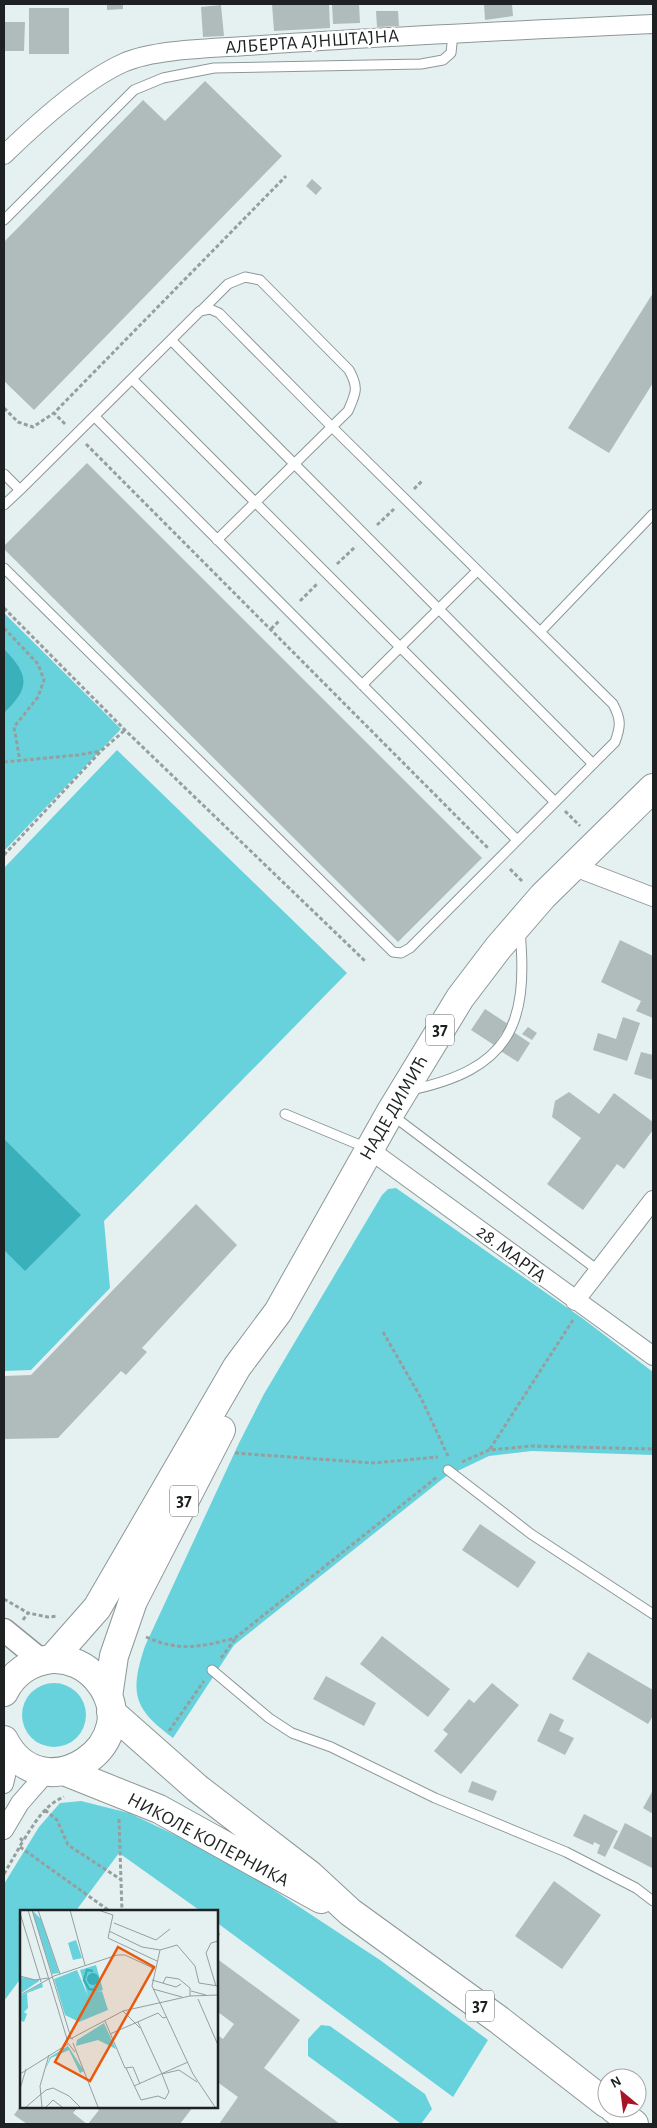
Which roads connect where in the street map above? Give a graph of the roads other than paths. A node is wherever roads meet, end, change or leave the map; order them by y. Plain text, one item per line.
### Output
1 (653, 24) edge
2 (453, 34) junction
3 (4, 154) edge
4 (4, 220) edge
5 (200, 311) junction
6 (171, 340) junction
7 (132, 379) junction
8 (95, 418) junction
9 (332, 427) junction
10 (293, 464) junction
11 (4, 474) edge
12 (20, 490) junction
13 (255, 502) junction
14 (4, 505) edge
15 (653, 514) edge
16 (217, 540) junction
17 (4, 568) edge
18 (477, 571) junction
19 (438, 610) junction
20 (540, 632) junction
21 (400, 647) junction
22 (362, 685) junction
23 (593, 764) junction
24 (653, 788) edge
25 (555, 802) junction
26 (517, 840) junction
27 (572, 866) junction
28 (653, 898) edge
29 (519, 924) junction
30 (397, 1102) junction
31 (285, 1114) dead end
32 (370, 1150) junction
33 (653, 1200) edge
34 (599, 1271) junction
35 (579, 1302) junction
36 (278, 1312) junction
37 (653, 1356) edge
38 (448, 1470) road end
39 (653, 1614) edge
40 (8, 1633) edge
41 (47, 1660) junction
42 (212, 1670) dead end
43 (4, 1692) edge
44 (109, 1704) junction
45 (5, 1742) edge
46 (56, 1771) junction
47 (4, 1784) edge
48 (4, 1830) edge
49 (653, 1901) edge
50 (350, 1912) junction
51 (597, 2096) edge

1 - 2 street, АЛБЕРТА АЈНШТАЈНА
2 - 3 street, АЛБЕРТА АЈНШТАЈНА
2 - 4 lane
5 - 6 lane
5 - 9 lane
5 - 9 lane
6 - 7 lane
6 - 10 lane
7 - 8 lane
7 - 13 lane
8 - 12 lane
8 - 16 lane
9 - 10 lane
9 - 18 lane
10 - 13 lane
10 - 19 lane
11 - 12 lane
12 - 14 lane
13 - 16 lane
13 - 21 lane
15 - 20 lane
16 - 22 lane
17 - 26 lane
18 - 19 lane
18 - 20 lane
19 - 21 lane
19 - 23 lane
20 - 23 lane
21 - 22 lane
21 - 25 lane
22 - 26 lane
23 - 25 lane
24 - 27 main road, НАДЕ ДИМИЋ / 37
25 - 26 lane
27 - 28 street
27 - 29 main road, НАДЕ ДИМИЋ / 37
29 - 30 main road, НАДЕ ДИМИЋ / 37
29 - 30 lane
30 - 32 main road, НАДЕ ДИМИЋ / 37
30 - 34 lane
31 - 32 lane
32 - 35 street, 28. МАРТА
32 - 36 main road, НАДЕ ДИМИЋ / 37
33 - 34 street
34 - 35 street
35 - 37 street, 28. МАРТА
36 - 41 main road, 37
36 - 44 main road, 37
38 - 39 lane
40 - 41 street
41 - 43 main road, 37
41 - 44 main road, 37
42 - 49 lane
44 - 46 main road, 37
44 - 50 main road, НИКОЛЕ КОПЕРНИКА / 37
45 - 46 main road, 37
45 - 47 street
46 - 48 street
46 - 50 main road, НИКОЛЕ КОПЕРНИКА / 37
50 - 51 main road, НИКОЛЕ КОПЕРНИКА / 37

